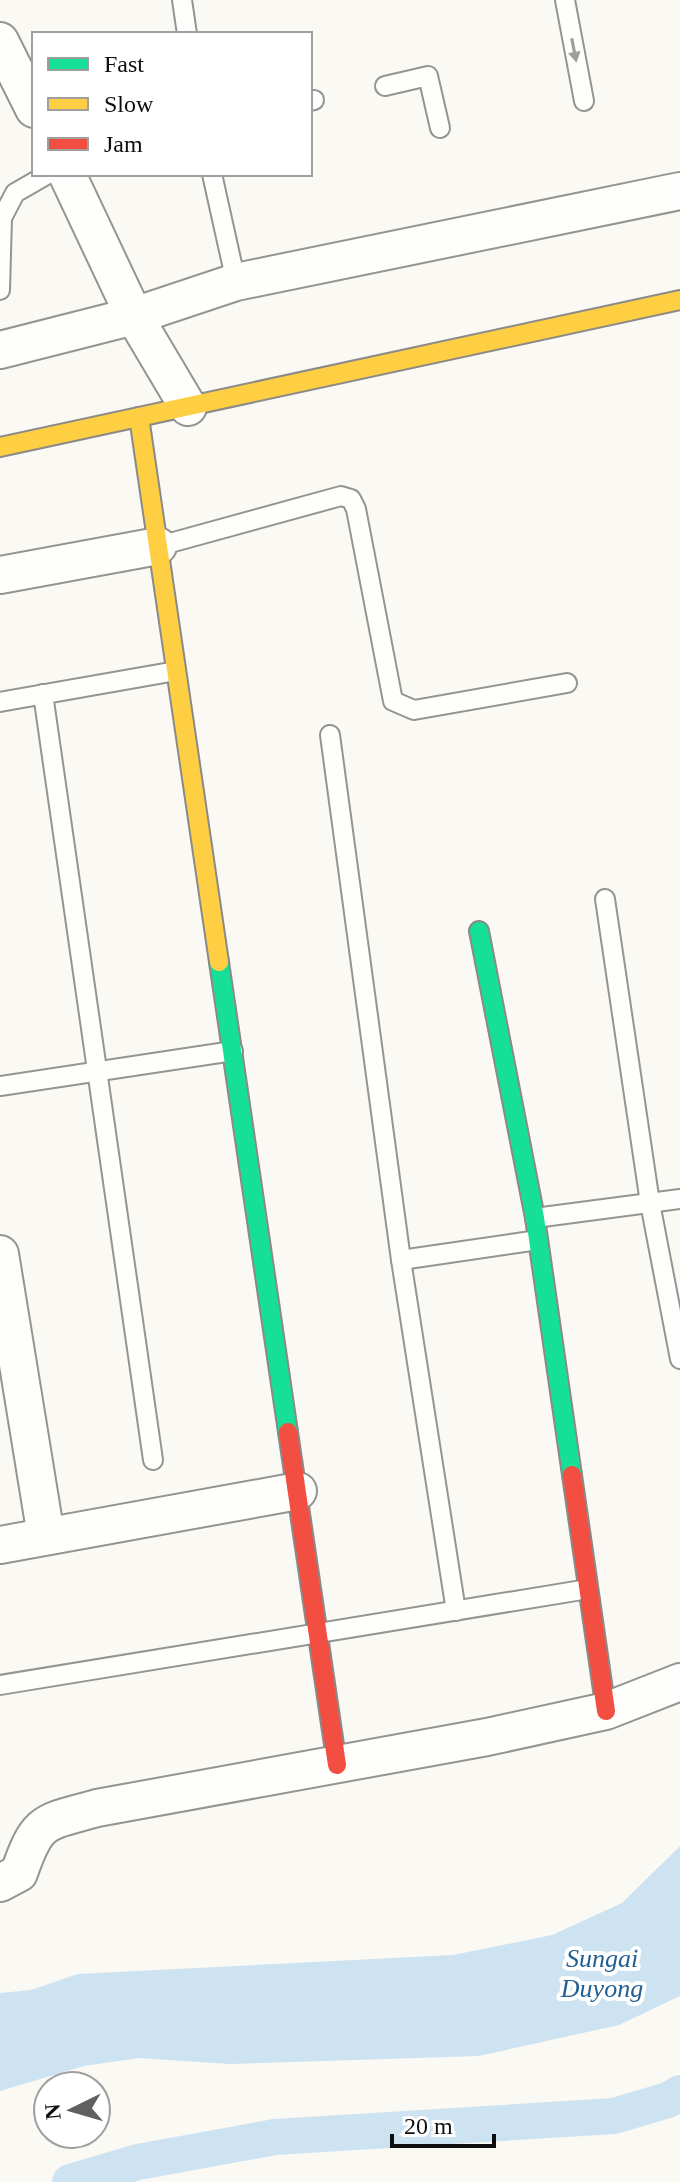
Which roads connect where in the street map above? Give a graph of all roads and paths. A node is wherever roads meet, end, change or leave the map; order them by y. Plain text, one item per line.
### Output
1 (182, 0) edge
2 (565, 0) edge
3 (187, 32) edge
4 (0, 41) edge
5 (385, 86) dead end
6 (584, 101) dead end
7 (32, 105) edge
8 (440, 128) dead end
9 (45, 176) edge
10 (68, 176) edge
11 (212, 176) edge
12 (680, 191) edge
13 (236, 282) junction
14 (0, 290) edge
15 (680, 300) edge
16 (134, 316) junction
17 (0, 350) edge
18 (188, 407) junction
19 (139, 417) junction
20 (0, 447) edge
21 (158, 546) junction
22 (0, 575) edge
23 (176, 671) junction
24 (567, 683) dead end
25 (43, 694) junction
26 (0, 702) edge
27 (330, 735) dead end
28 (605, 899) dead end
29 (479, 931) dead end
30 (233, 1051) junction
31 (97, 1071) junction
32 (0, 1086) edge
33 (680, 1199) edge
34 (650, 1203) junction
35 (535, 1218) junction
36 (538, 1240) junction
37 (0, 1254) edge
38 (401, 1260) junction
39 (680, 1359) edge
40 (153, 1460) dead end
41 (298, 1491) junction
42 (46, 1536) junction
43 (0, 1545) edge
44 (591, 1589) junction
45 (456, 1611) junction
46 (319, 1633) junction
47 (680, 1682) edge
48 (0, 1685) edge
49 (606, 1711) junction
50 (337, 1765) junction
51 (0, 1883) edge

1 - 3 lane
2 -> 6 lane
4 - 7 street
5 - 8 lane
9 - 14 lane
10 - 16 street
11 - 13 lane
12 - 13 street
13 - 16 street
15 - 18 street
16 - 17 street
16 - 18 street
18 - 19 street
19 - 20 street
19 - 21 street
21 - 22 street
21 - 23 street
21 - 24 lane
23 - 25 lane
23 - 30 street
25 - 26 lane
25 - 31 lane
27 - 38 lane
28 - 34 lane
29 - 35 street
30 - 31 lane
30 - 41 street
31 - 32 lane
31 - 40 lane
33 - 34 lane
34 - 35 lane
34 - 39 lane
35 - 36 street
36 - 38 lane
36 - 44 street
37 - 42 street
38 - 45 lane
41 - 42 street
41 - 46 street
42 - 43 street
44 - 45 lane
44 - 49 street
45 - 46 lane
46 - 48 lane
46 - 50 street
47 - 49 street
49 - 50 street
50 - 51 street

